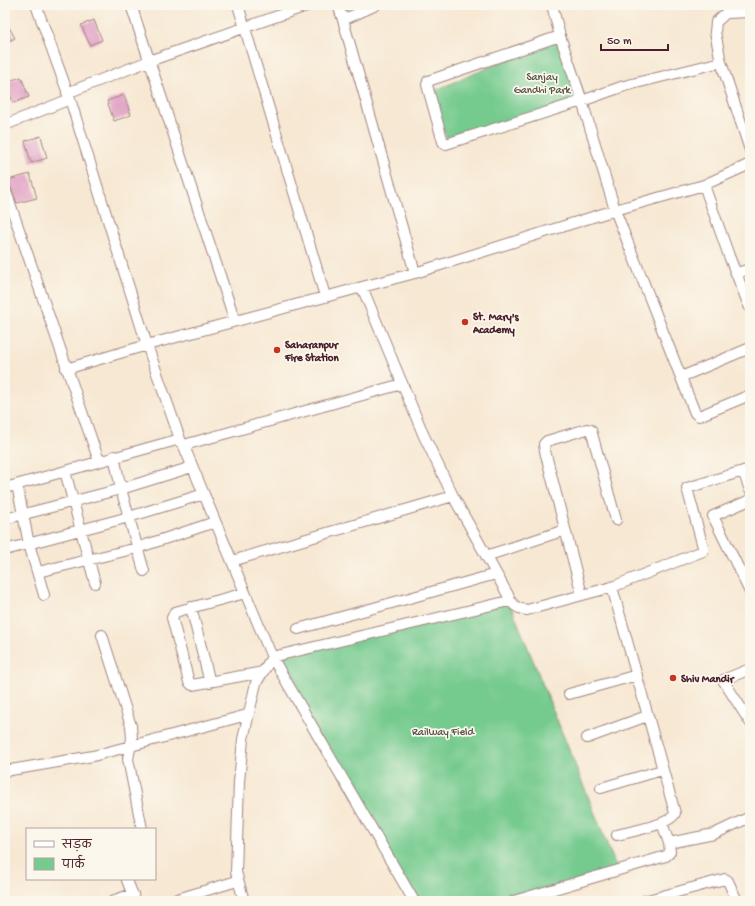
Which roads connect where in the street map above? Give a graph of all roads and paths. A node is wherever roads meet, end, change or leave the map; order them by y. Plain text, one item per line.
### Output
1 (36, 5) edge
2 (131, 5) edge
3 (238, 5) edge
4 (310, 5) edge
5 (338, 5) edge
6 (376, 5) edge
7 (552, 5) edge
8 (724, 9) edge
9 (750, 12) edge
10 (344, 20) junction
11 (245, 28) junction
12 (560, 36) junction
13 (150, 61) junction
14 (721, 62) junction
15 (68, 96) junction
16 (582, 101) junction
17 (5, 125) edge
18 (750, 150) edge
19 (750, 164) edge
20 (704, 185) junction
21 (5, 189) edge
22 (615, 210) junction
23 (750, 269) edge
24 (415, 273) junction
25 (737, 273) junction
26 (362, 286) junction
27 (325, 296) junction
28 (750, 308) edge
29 (235, 321) junction
30 (147, 345) junction
31 (750, 348) edge
32 (66, 369) junction
33 (681, 377) junction
34 (402, 384) junction
35 (750, 395) edge
36 (183, 443) junction
37 (114, 456) junction
38 (99, 461) junction
39 (192, 466) junction
40 (747, 470) edge
41 (65, 471) junction
42 (17, 485) junction
43 (5, 488) edge
44 (121, 488) junction
45 (750, 490) edge
46 (204, 494) junction
47 (453, 496) junction
48 (750, 500) edge
49 (73, 502) junction
50 (23, 515) junction
51 (129, 517) junction
52 (5, 519) edge
53 (616, 520) dead end
54 (215, 522) junction
55 (80, 530) junction
56 (565, 530) junction
57 (29, 544) junction
58 (137, 548) junction
59 (5, 550) edge
60 (486, 556) junction
61 (89, 558) junction
62 (232, 561) junction
63 (144, 571) dead end
64 (38, 572) junction
65 (496, 574) junction
66 (95, 583) dead end
67 (612, 587) junction
68 (750, 592) edge
69 (245, 593) junction
70 (582, 595) junction
71 (44, 596) dead end
72 (509, 601) junction
73 (191, 608) junction
74 (298, 629) dead end
75 (102, 635) dead end
76 (272, 656) junction
77 (750, 669) edge
78 (263, 672) junction
79 (637, 675) junction
80 (210, 683) junction
81 (569, 694) dead end
82 (247, 715) junction
83 (647, 716) junction
84 (750, 722) edge
85 (587, 738) dead end
86 (130, 747) junction
87 (662, 770) junction
88 (5, 771) edge
89 (601, 788) dead end
90 (750, 817) edge
91 (662, 823) junction
92 (142, 828) edge
93 (617, 835) dead end
94 (669, 843) junction
95 (127, 880) dead end
96 (237, 881) junction
97 (134, 898) edge
98 (112, 901) edge
99 (171, 901) edge
100 (244, 901) edge
101 (414, 901) edge
102 (514, 901) edge
103 (644, 901) edge
104 (737, 901) edge

1 - 15 street
2 - 13 street
3 - 11 street
4 - 11 street
5 - 10 street
6 - 10 street
7 - 12 street
8 - 9 street
8 - 14 street
10 - 24 street
11 - 13 street
11 - 27 street
12 - 16 street
12 - 16 street
13 - 15 street
13 - 29 street
14 - 16 street
14 - 18 street
15 - 17 street
15 - 30 street
16 - 22 street
19 - 20 street
20 - 22 street
20 - 25 street
21 - 32 street
22 - 24 street
22 - 33 street
23 - 25 street
24 - 26 street
25 - 28 street
26 - 27 street
26 - 34 street
27 - 29 street
29 - 30 street
30 - 32 street
30 - 36 street
31 - 33 street
32 - 38 street
33 - 35 street
34 - 36 street
34 - 47 street
36 - 37 street
36 - 39 street
37 - 38 street
37 - 44 street
38 - 41 street
39 - 44 street
39 - 46 street
40 - 45 street
40 - 67 street
41 - 42 street
41 - 49 street
42 - 43 street
42 - 50 street
44 - 49 street
44 - 51 street
46 - 51 street
46 - 54 street
47 - 60 street
47 - 62 street
48 - 68 street
49 - 50 street
49 - 55 street
50 - 52 street
50 - 57 street
51 - 55 street
51 - 58 street
53 - 56 street
54 - 58 street
54 - 62 street
55 - 57 street
55 - 61 street
56 - 60 street
56 - 70 street
57 - 59 street
57 - 64 street
58 - 61 street
58 - 63 street
60 - 65 street
61 - 64 street
61 - 66 street
62 - 69 street
64 - 71 street
65 - 72 street
65 - 74 street
67 - 70 street
67 - 79 street
69 - 73 street
69 - 76 street
70 - 72 street
72 - 76 street
73 - 80 street
73 - 80 street
75 - 86 street
76 - 78 street
76 - 101 street
77 - 84 street
78 - 80 street
78 - 82 street
79 - 81 street
79 - 83 street
82 - 86 street
82 - 96 street
83 - 85 street
83 - 87 street
86 - 88 street
86 - 92 street
87 - 89 street
87 - 91 street
90 - 94 street
91 - 93 street
91 - 94 street
94 - 102 street
95 - 97 street
96 - 99 street
96 - 100 street
97 - 98 street
103 - 104 street

